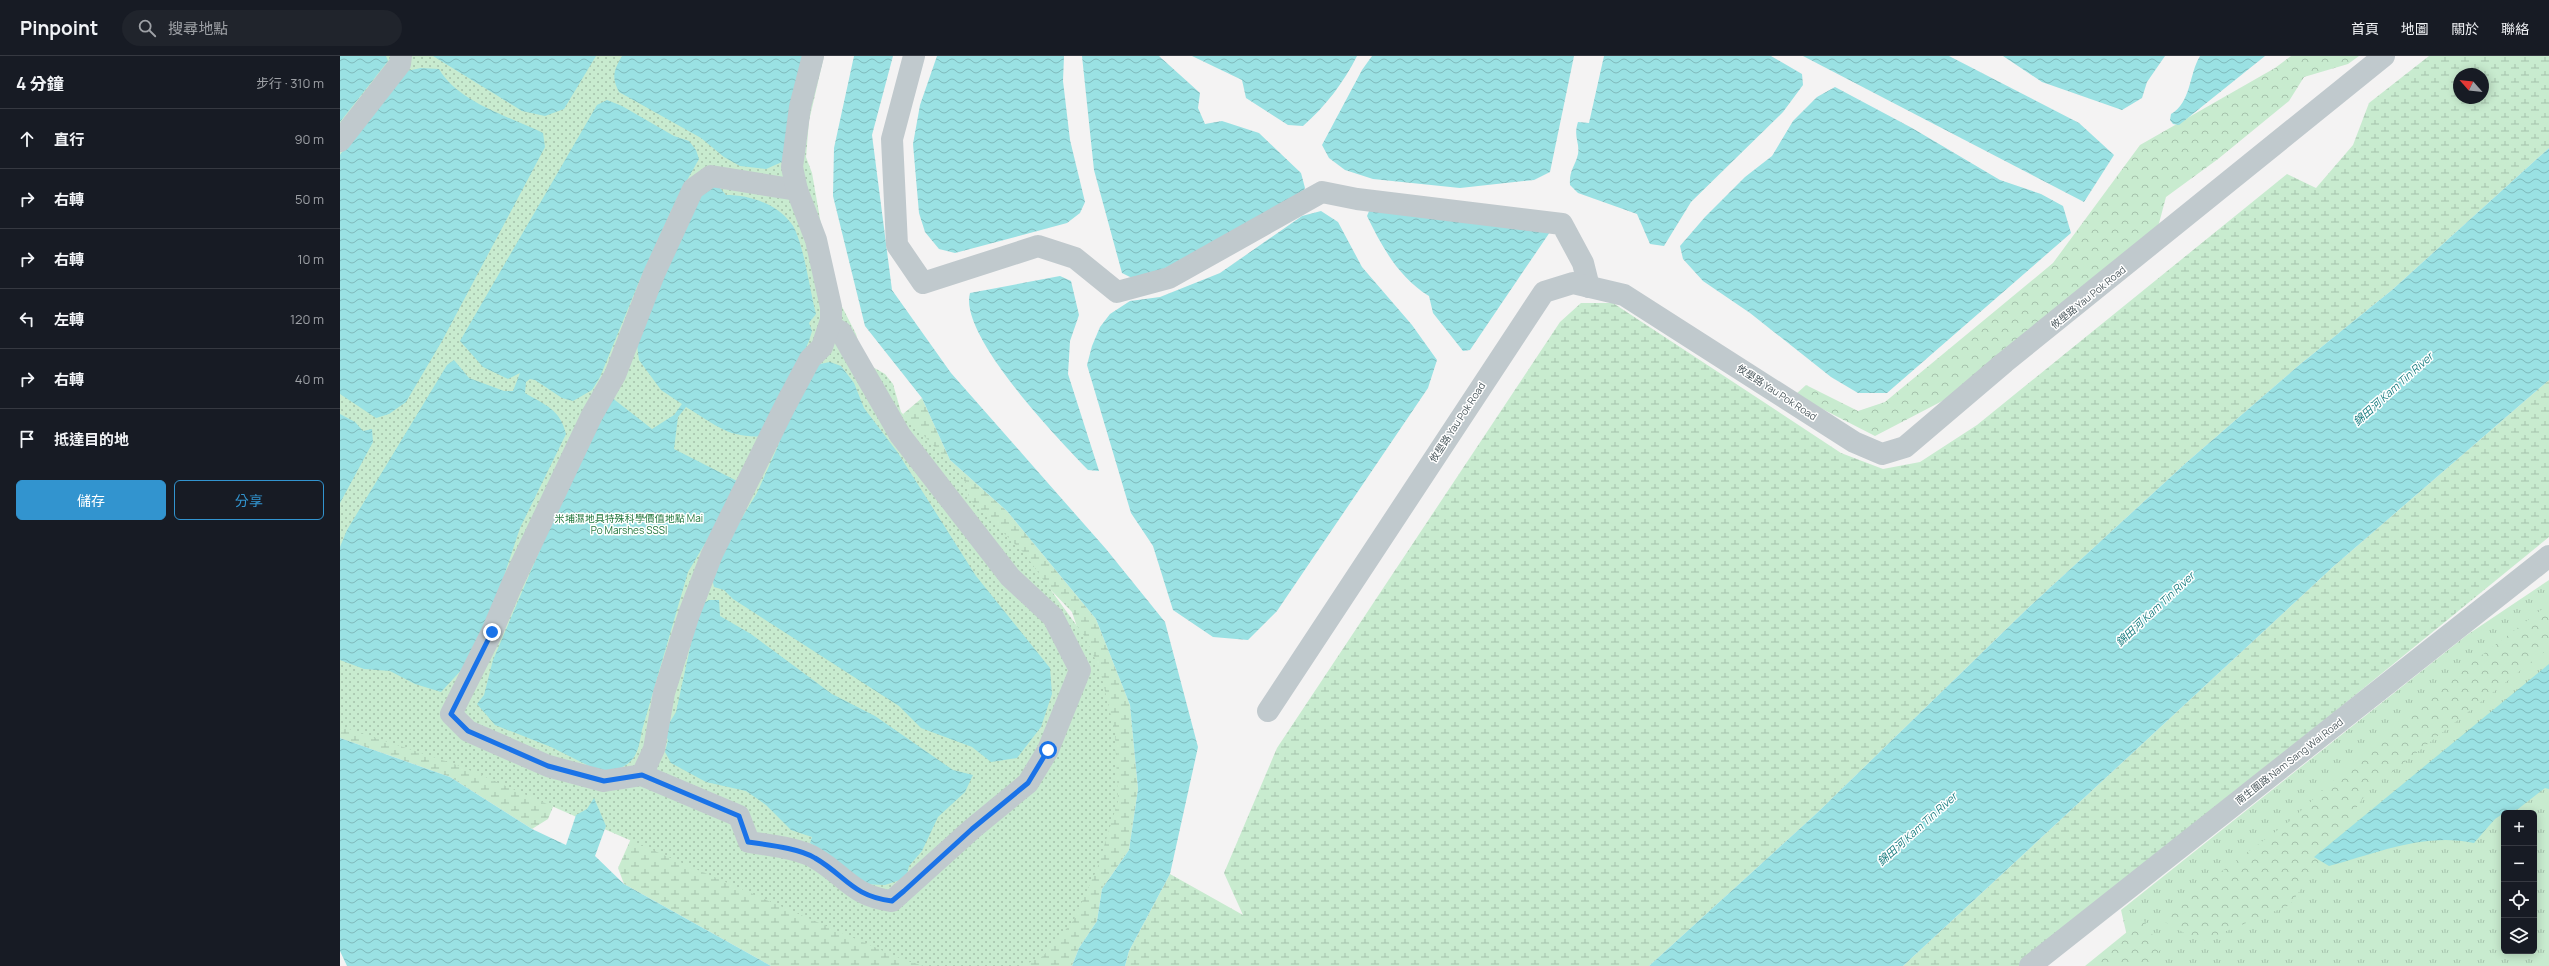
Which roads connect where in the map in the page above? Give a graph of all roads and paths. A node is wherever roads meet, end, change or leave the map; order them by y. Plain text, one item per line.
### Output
1 (401, 56) edge
2 (813, 56) edge
3 (914, 56) edge
4 (2384, 56) edge
5 (340, 141) edge
6 (797, 190) junction
7 (1589, 287) junction
8 (830, 326) junction
9 (2549, 556) edge
10 (1268, 711) dead end
11 (642, 775) junction
12 (2030, 966) edge

1 - 5 street
2 - 6 street
3 - 7 street
4 - 7 street, 攸壆路 Yau Pok Road
6 - 8 street
6 - 11 street
7 - 10 street, 攸壆路 Yau Pok Road
8 - 11 street
8 - 11 street
9 - 12 street, 南生圍路 Nam Sang Wai Road

